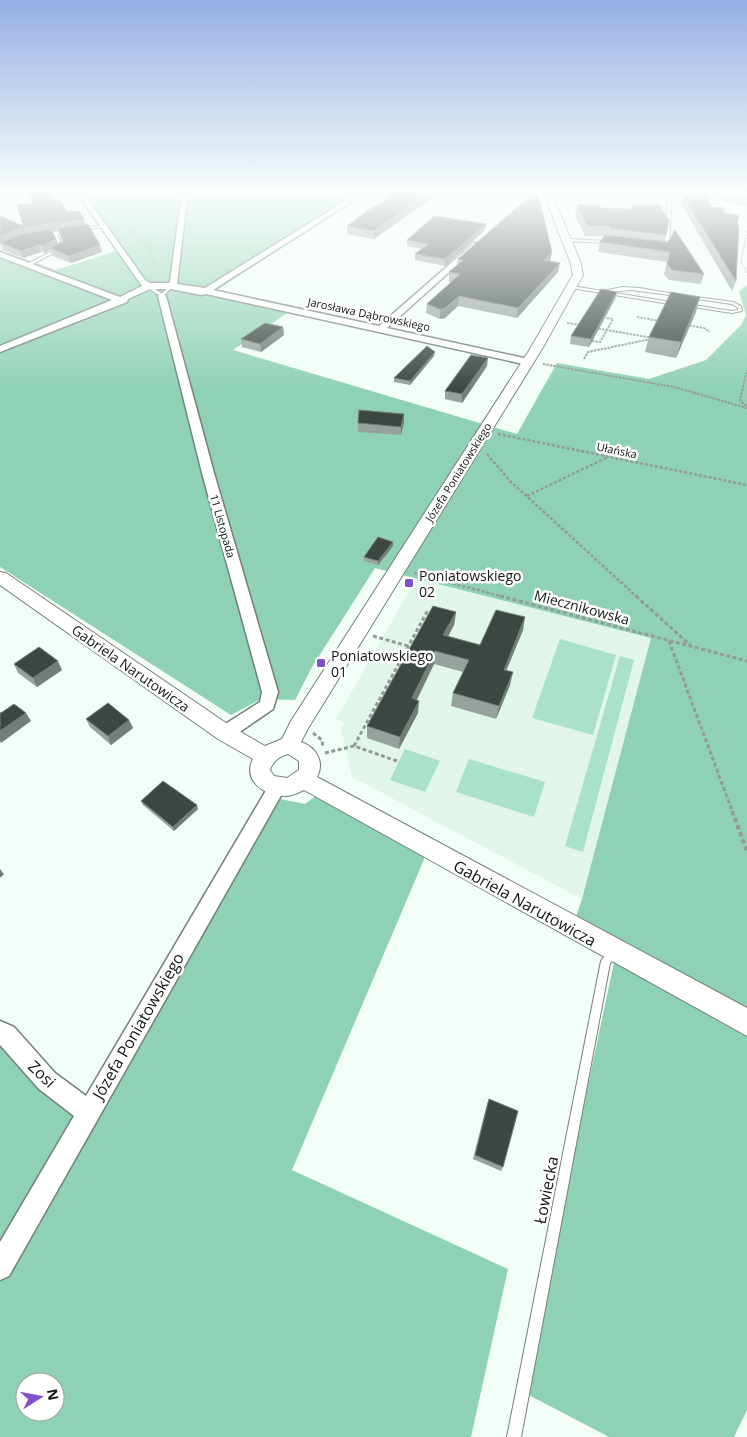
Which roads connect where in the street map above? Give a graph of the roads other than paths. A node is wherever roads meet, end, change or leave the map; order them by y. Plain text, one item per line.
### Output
1 (8, 257) edge
2 (43, 257) edge
3 (125, 257) edge
4 (177, 257) edge
5 (260, 257) edge
6 (462, 257) edge
7 (572, 257) edge
8 (28, 265) junction
9 (148, 286) junction
10 (572, 287) junction
11 (167, 291) junction
12 (206, 291) junction
13 (602, 292) junction
14 (120, 300) junction
15 (381, 329) junction
16 (0, 349) edge
17 (528, 362) junction
18 (0, 578) edge
19 (225, 733) junction
20 (289, 746) junction
21 (265, 756) junction
22 (304, 780) junction
23 (277, 787) junction
24 (616, 952) junction
25 (747, 1023) edge
26 (0, 1032) edge
27 (89, 1112) junction
28 (0, 1267) edge
29 (514, 1437) edge

1 - 8 street
2 - 8 lane
3 - 9 street
4 - 11 street
5 - 12 street
6 - 15 street
7 - 10 street, Józefa Poniatowskiego
8 - 14 street
9 - 11 street
9 - 11 lane
9 - 14 street
10 - 13 lane
10 - 17 street, Józefa Poniatowskiego
11 - 12 street, Jarosława Dąbrowskiego
11 - 12 street, Jarosława Dąbrowskiego
11 - 14 street
11 - 19 street, 11 Listopada
12 - 15 street, Jarosława Dąbrowskiego
13 - 13 lane
14 - 16 street
15 - 17 street, Jarosława Dąbrowskiego
17 - 20 street, Józefa Poniatowskiego
18 - 19 street, Gabriela Narutowicza
19 - 21 street, Gabriela Narutowicza
20 - 21 street
20 - 22 street
21 - 23 street
22 - 23 street
22 - 24 street, Gabriela Narutowicza
23 - 27 street, Józefa Poniatowskiego
24 - 25 street, Gabriela Narutowicza
24 - 29 lane, Łowiecka
26 - 27 street, Zosi
27 - 28 street, Józefa Poniatowskiego

